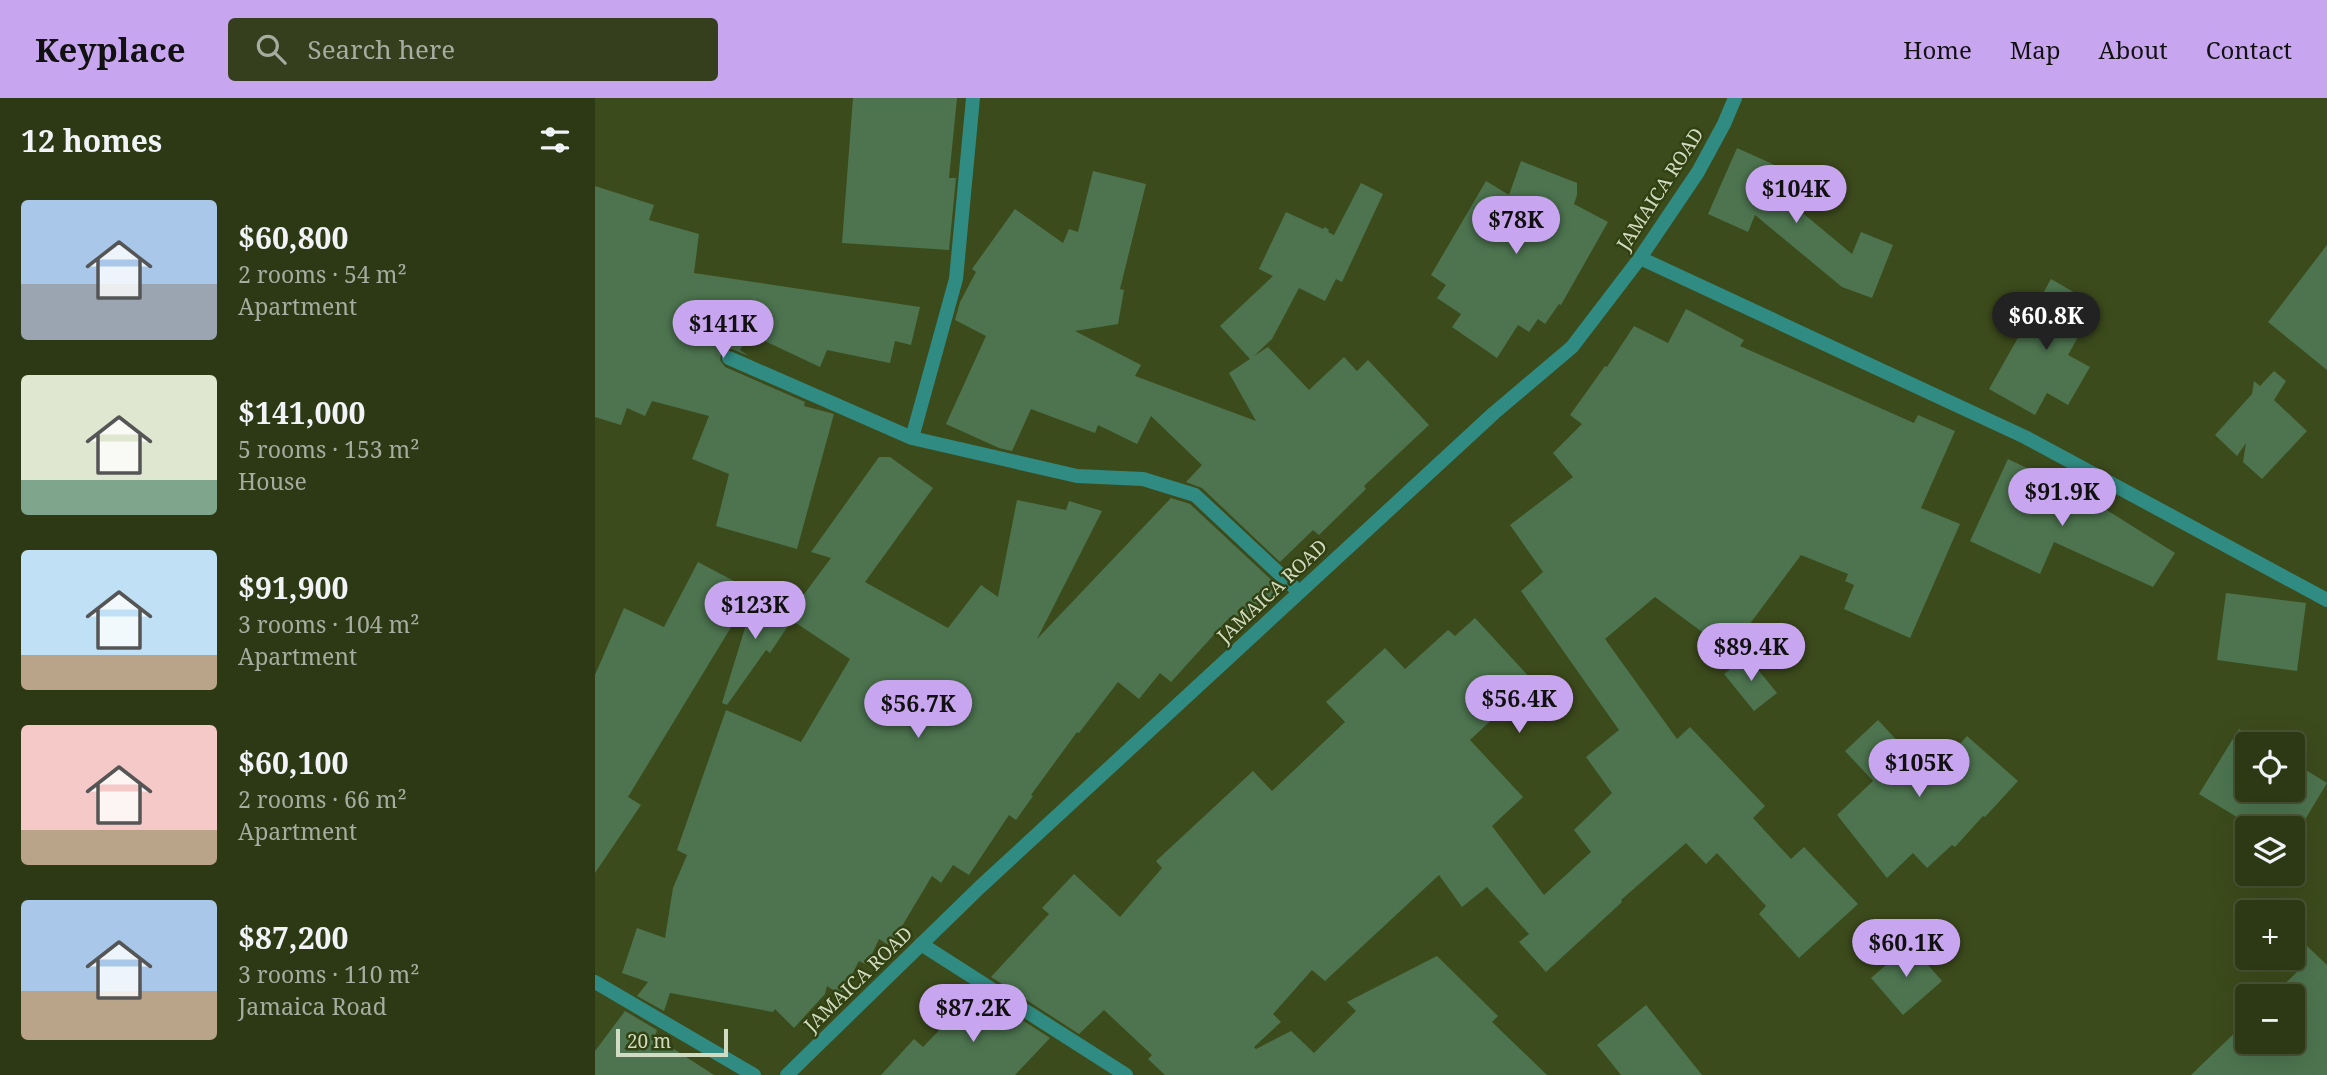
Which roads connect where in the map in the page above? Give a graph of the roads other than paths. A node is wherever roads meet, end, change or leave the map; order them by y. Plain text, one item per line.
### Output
1 (973, 98) edge
2 (1735, 98) edge
3 (1640, 258) junction
4 (729, 358) dead end
5 (912, 438) junction
6 (1299, 592) junction
7 (2327, 600) edge
8 (921, 944) junction
9 (595, 982) edge
10 (754, 1075) edge
11 (787, 1075) edge
12 (1126, 1075) edge

1 - 5 street
2 - 3 street, JAMAICA ROAD
3 - 6 street, JAMAICA ROAD
3 - 7 street
4 - 5 street
5 - 6 street
6 - 8 street, JAMAICA ROAD
8 - 11 street, JAMAICA ROAD
8 - 12 street
9 - 10 street

